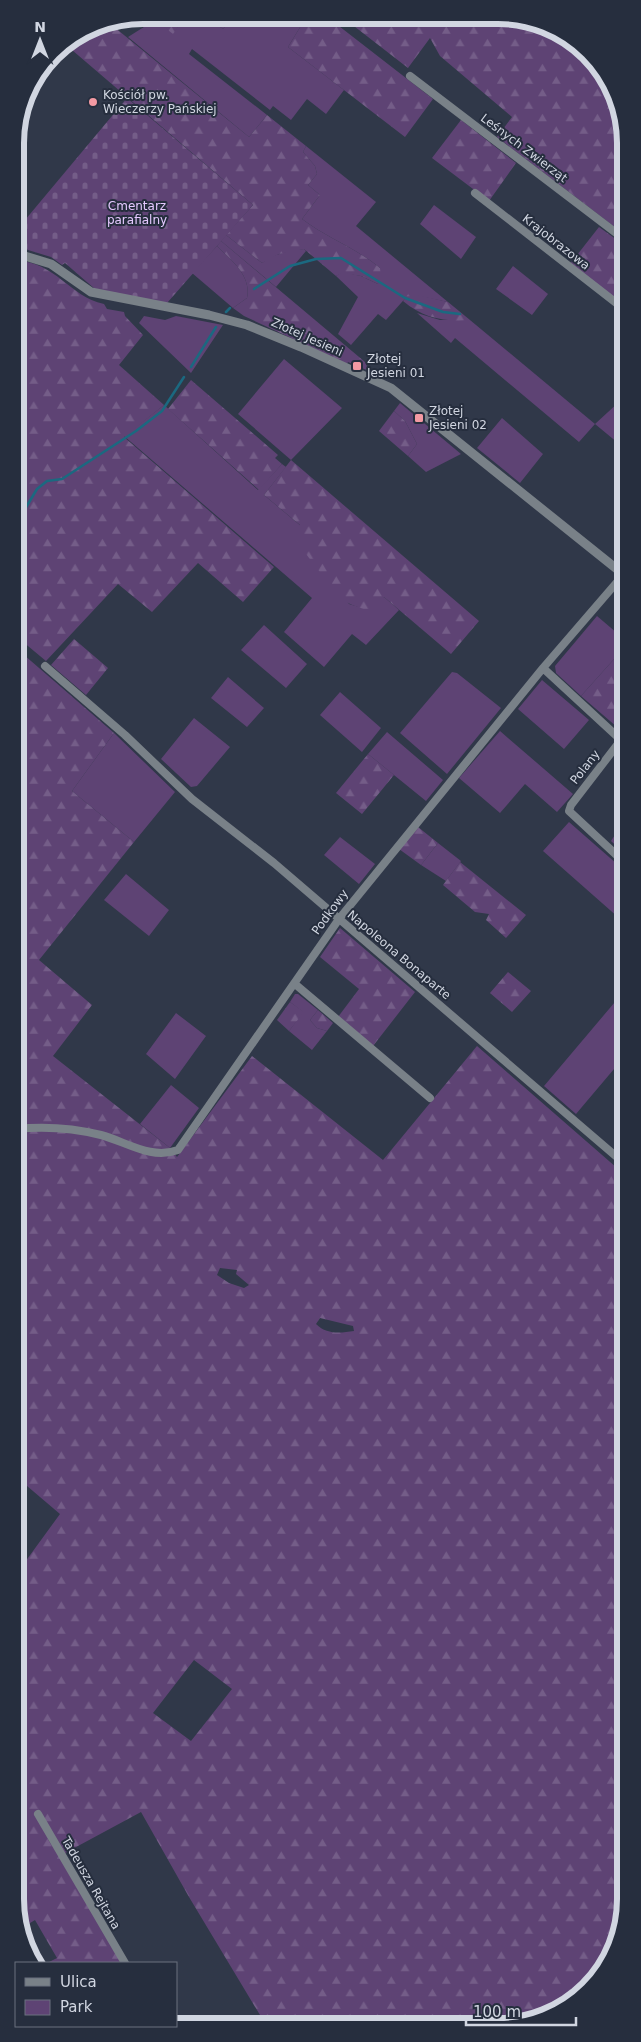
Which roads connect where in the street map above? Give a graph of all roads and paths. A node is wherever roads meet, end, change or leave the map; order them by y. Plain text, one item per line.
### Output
1 (410, 76) dead end
2 (475, 194) dead end
3 (617, 234) edge
4 (24, 256) edge
5 (617, 304) edge
6 (617, 568) edge
7 (617, 582) edge
8 (45, 666) dead end
9 (543, 668) junction
10 (617, 733) edge
11 (617, 746) edge
12 (617, 856) edge
13 (339, 919) junction
14 (294, 984) junction
15 (430, 1098) dead end
16 (24, 1129) edge
17 (617, 1157) edge
18 (38, 1814) dead end
19 (124, 1962) edge

1 - 3 street, Leśnych Zwierząt
2 - 5 street, Krajobrazowa
4 - 6 street, Złotej Jesieni
7 - 9 street, Podkowy
8 - 13 street, Napoleona Bonaparte
9 - 10 street, Polany
9 - 13 street, Podkowy
11 - 12 street, Polany
13 - 14 street, Podkowy
13 - 17 street, Napoleona Bonaparte
14 - 15 street
14 - 16 street, Podkowy
18 - 19 street, Tadeusza Rejtana

